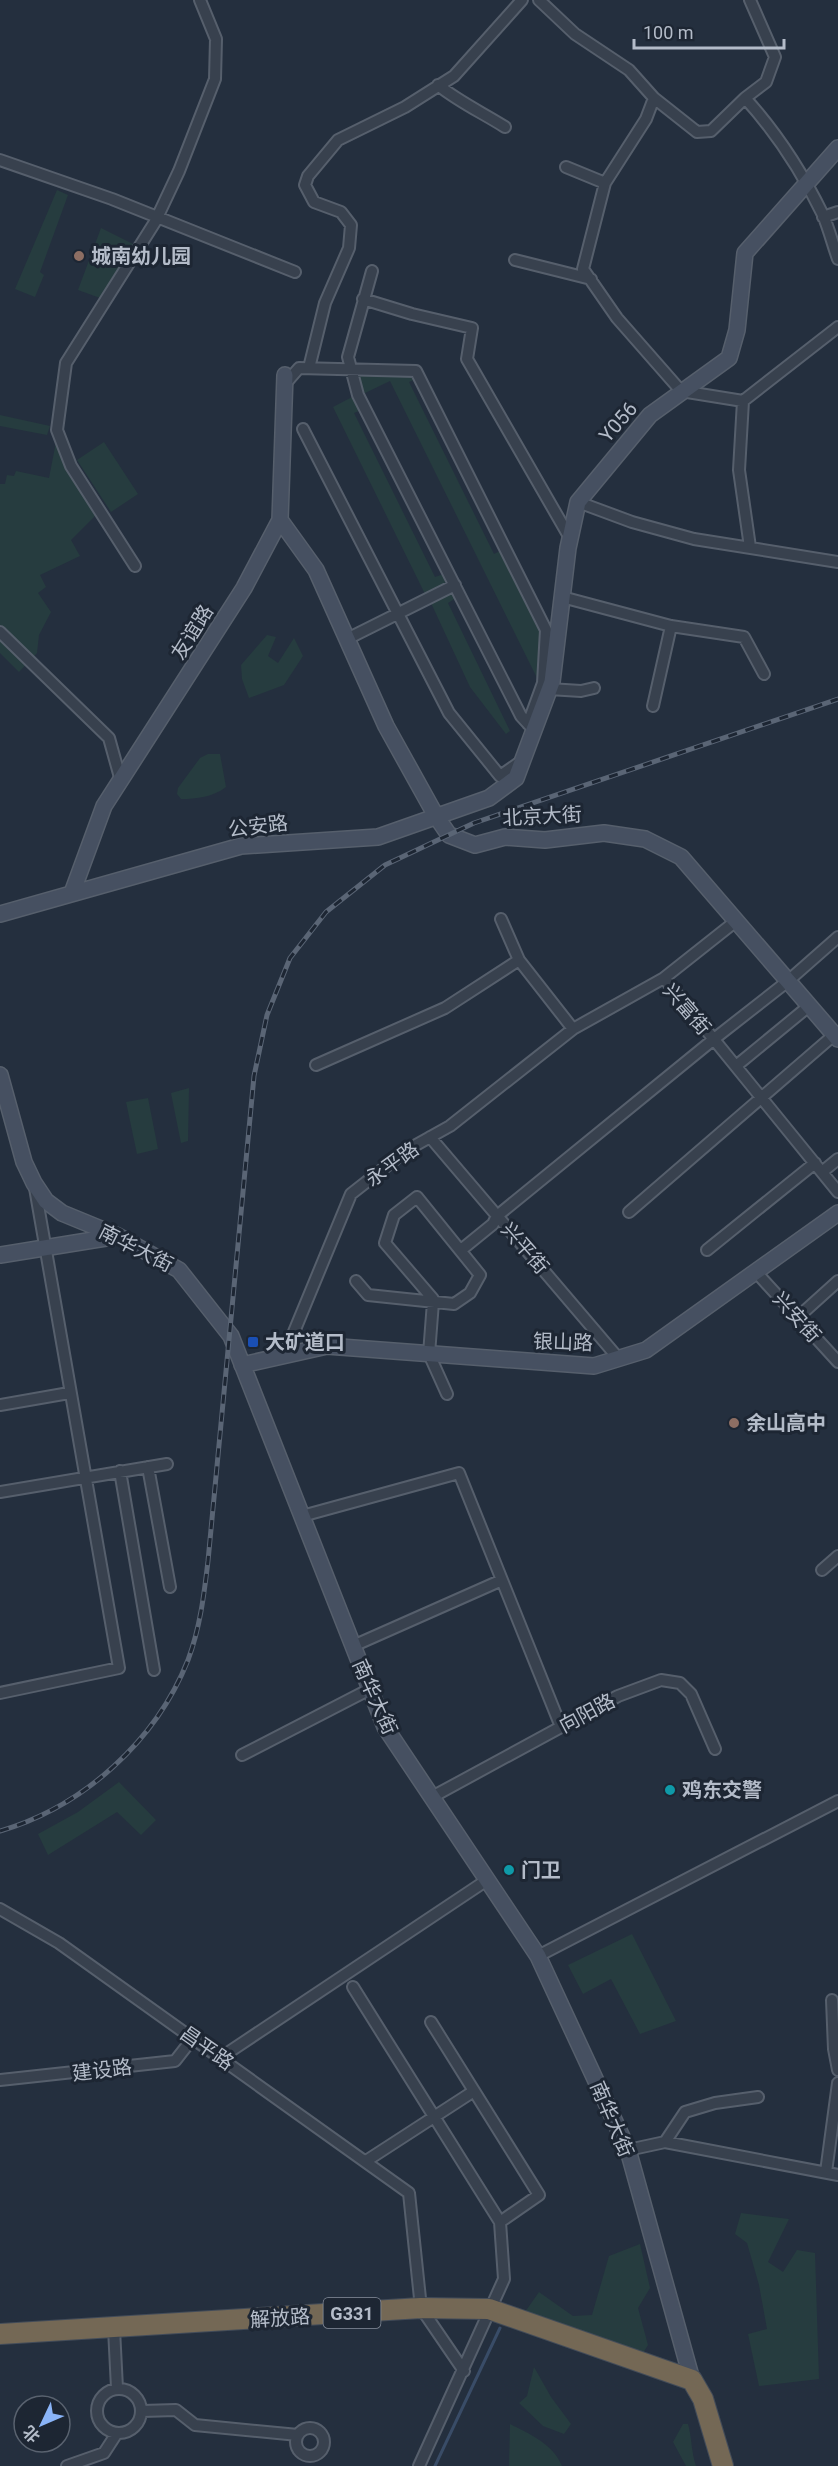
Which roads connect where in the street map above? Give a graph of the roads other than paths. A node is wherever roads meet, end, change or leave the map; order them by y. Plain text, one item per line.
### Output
1 (200, 0) edge
2 (522, 0) edge
3 (538, 0) edge
4 (750, 0) edge
5 (438, 86) junction
6 (654, 98) junction
7 (745, 98) junction
8 (505, 128) dead end
9 (838, 148) edge
10 (0, 160) edge
11 (566, 167) dead end
12 (604, 183) junction
13 (805, 184) junction
14 (838, 212) edge
15 (157, 217) junction
16 (823, 217) junction
17 (838, 259) edge
18 (515, 260) dead end
19 (372, 271) dead end
20 (295, 272) dead end
21 (591, 279) junction
22 (363, 299) junction
23 (838, 327) edge
24 (309, 368) junction
25 (350, 370) junction
26 (285, 380) joint
27 (681, 391) junction
28 (743, 401) junction
29 (303, 429) dead end
30 (578, 502) junction
31 (280, 520) junction
32 (570, 538) junction
33 (750, 547) junction
34 (838, 562) edge
35 (135, 566) dead end
36 (455, 585) junction
37 (562, 597) junction
38 (398, 613) junction
39 (671, 626) junction
40 (0, 632) edge
41 (347, 639) junction
42 (764, 674) dead end
43 (594, 688) dead end
44 (549, 689) junction
45 (654, 706) dead end
46 (531, 727) junction
47 (523, 760) junction
48 (516, 778) joint
49 (121, 781) junction
50 (436, 816) junction
51 (72, 893) junction
52 (0, 914) edge
53 (501, 919) dead end
54 (736, 921) junction
55 (838, 937) edge
56 (519, 960) junction
57 (664, 978) junction
58 (788, 981) junction
59 (809, 1006) junction
60 (573, 1029) junction
61 (836, 1037) edge
62 (714, 1039) junction
63 (316, 1065) dead end
64 (736, 1066) junction
65 (1, 1080) edge
66 (762, 1098) junction
67 (430, 1137) junction
68 (838, 1160) edge
69 (815, 1163) junction
70 (822, 1172) junction
71 (34, 1183) junction
72 (838, 1192) edge
73 (628, 1212) dead end
74 (838, 1213) edge
75 (497, 1216) junction
76 (118, 1236) junction
77 (43, 1248) junction
78 (461, 1250) junction
79 (707, 1250) dead end
80 (0, 1255) edge
81 (756, 1272) junction
82 (356, 1281) dead end
83 (838, 1281) edge
84 (433, 1302) junction
85 (797, 1318) junction
86 (429, 1354) junction
87 (284, 1356) junction
88 (619, 1359) junction
89 (838, 1362) edge
90 (242, 1365) junction
91 (69, 1393) junction
92 (447, 1394) dead end
93 (0, 1405) edge
94 (167, 1464) dead end
95 (148, 1467) junction
96 (120, 1471) junction
97 (85, 1477) junction
98 (0, 1492) edge
99 (302, 1516) junction
100 (838, 1556) edge
101 (822, 1570) dead end
102 (502, 1580) junction
103 (170, 1587) dead end
104 (353, 1646) junction
105 (154, 1670) dead end
106 (370, 1689) junction
107 (0, 1693) edge
108 (561, 1727) junction
109 (715, 1749) dead end
110 (242, 1755) dead end
111 (432, 1797) junction
112 (838, 1801) edge
113 (487, 1880) junction
114 (0, 1909) edge
115 (538, 1956) junction
116 (353, 1987) dead end
117 (832, 2000) dead end
118 (431, 2022) dead end
119 (193, 2038) junction
120 (220, 2058) junction
121 (838, 2070) edge
122 (0, 2080) edge
123 (838, 2083) edge
124 (474, 2091) junction
125 (758, 2097) dead end
126 (434, 2117) junction
127 (665, 2142) junction
128 (628, 2150) junction
129 (366, 2161) junction
130 (826, 2172) junction
131 (838, 2175) edge
132 (500, 2222) junction
133 (421, 2308) junction
134 (489, 2309) junction
135 (114, 2329) junction
136 (0, 2334) edge
137 (464, 2371) junction
138 (692, 2380) junction
139 (117, 2388) junction
140 (142, 2410) junction
141 (117, 2433) junction
142 (298, 2435) dead end
143 (67, 2466) edge
144 (419, 2466) edge
145 (714, 2466) edge
146 (723, 2466) edge

1 - 15 street
2 - 5 street
3 - 6 street
4 - 7 street
5 - 8 street
5 - 24 street
6 - 7 street
6 - 12 street
7 - 13 street
9 - 13 street, Y056 / Y056
10 - 15 street
11 - 12 street
12 - 21 street
13 - 16 street
13 - 27 street, Y056 / Y056
14 - 16 street
15 - 20 street
15 - 35 street
16 - 17 street
18 - 21 street
19 - 22 street
21 - 27 street
22 - 25 street
22 - 32 street
23 - 28 street
24 - 25 street
24 - 26 street
25 - 36 street
25 - 46 street
26 - 31 street, 友谊路
27 - 28 street
27 - 30 street, Y056 / Y056
28 - 33 street
29 - 38 street
30 - 32 street, Y056 / Y056
30 - 33 street
31 - 41 street, 北京大街
31 - 49 street, 友谊路
32 - 37 street, Y056 / Y056
33 - 34 street
36 - 38 street
36 - 46 street
37 - 39 street
37 - 44 street, Y056 / Y056
38 - 41 street
38 - 47 street
39 - 42 street
39 - 45 street
40 - 49 street
41 - 50 street, 北京大街
43 - 44 street
44 - 46 street, Y056 / Y056
46 - 47 street, Y056 / Y056
47 - 48 street, Y056 / Y056
48 - 50 street, 公安路
49 - 51 street, 友谊路
50 - 51 street, 公安路
50 - 54 street, 北京大街
51 - 52 street, 公安路
53 - 56 street
54 - 57 street
54 - 58 street, 北京大街
55 - 58 street
56 - 60 street
56 - 63 street
57 - 60 street, 兴富街
57 - 62 street, 兴富街
58 - 59 street, 北京大街
58 - 62 street
59 - 61 street, 北京大街
59 - 64 street
60 - 67 street, 永平路
61 - 66 street
62 - 64 street, 兴富街
62 - 75 street
64 - 66 street, 兴富街
65 - 71 street, 南华大街
66 - 69 street, 兴富街
66 - 73 street
67 - 75 street, 兴平街
67 - 87 street, 永平路
68 - 70 street
69 - 70 street, 兴富街
69 - 79 street
70 - 72 street, 兴富街
71 - 76 street, 南华大街
71 - 77 street
74 - 81 street, 银山路
75 - 78 street
75 - 88 street, 兴平街
76 - 77 street
76 - 90 street, 南华大街
77 - 80 street
77 - 91 street
78 - 84 street
78 - 84 street
81 - 85 street, 兴安街
81 - 88 street, 银山路
82 - 84 street
83 - 85 street
84 - 86 street
85 - 89 street, 兴安街
86 - 87 street, 银山路
86 - 88 street, 银山路
86 - 92 street
87 - 90 street, 银山路
90 - 99 street, 南华大街
91 - 93 street
91 - 97 street
94 - 95 street
95 - 96 street
95 - 103 street
96 - 97 street
96 - 105 street
97 - 98 street
97 - 107 street
99 - 102 street
99 - 104 street, 南华大街
100 - 101 street
102 - 104 street
102 - 108 street
104 - 106 street, 南华大街
106 - 110 street
106 - 111 street, 南华大街
108 - 109 street, 向阳路
108 - 111 street, 向阳路
111 - 113 street, 南华大街
112 - 115 street
113 - 115 street, 南华大街
113 - 120 street
114 - 119 street, 昌平路
115 - 128 street, 南华大街
116 - 126 street
117 - 121 street
118 - 124 street
119 - 120 street, 昌平路
119 - 122 street, 建设路
120 - 129 street, 昌平路
123 - 130 street
124 - 126 street
124 - 132 street
125 - 127 street
126 - 129 street
126 - 132 street
127 - 128 street
127 - 130 street
128 - 138 street, 南华大街
129 - 133 street, 昌平路
130 - 131 street
132 - 134 street
133 - 134 highway, 解放路 / G331
133 - 135 highway, 解放路 / G331
133 - 137 street
134 - 137 street
134 - 138 highway, 解放路 / G331
135 - 136 highway, 解放路 / G331
135 - 139 street
137 - 144 street
138 - 145 highway, 南华大街
138 - 146 highway, 南华大街
139 - 140 street
139 - 141 street
140 - 141 street
140 - 142 street
141 - 143 street

